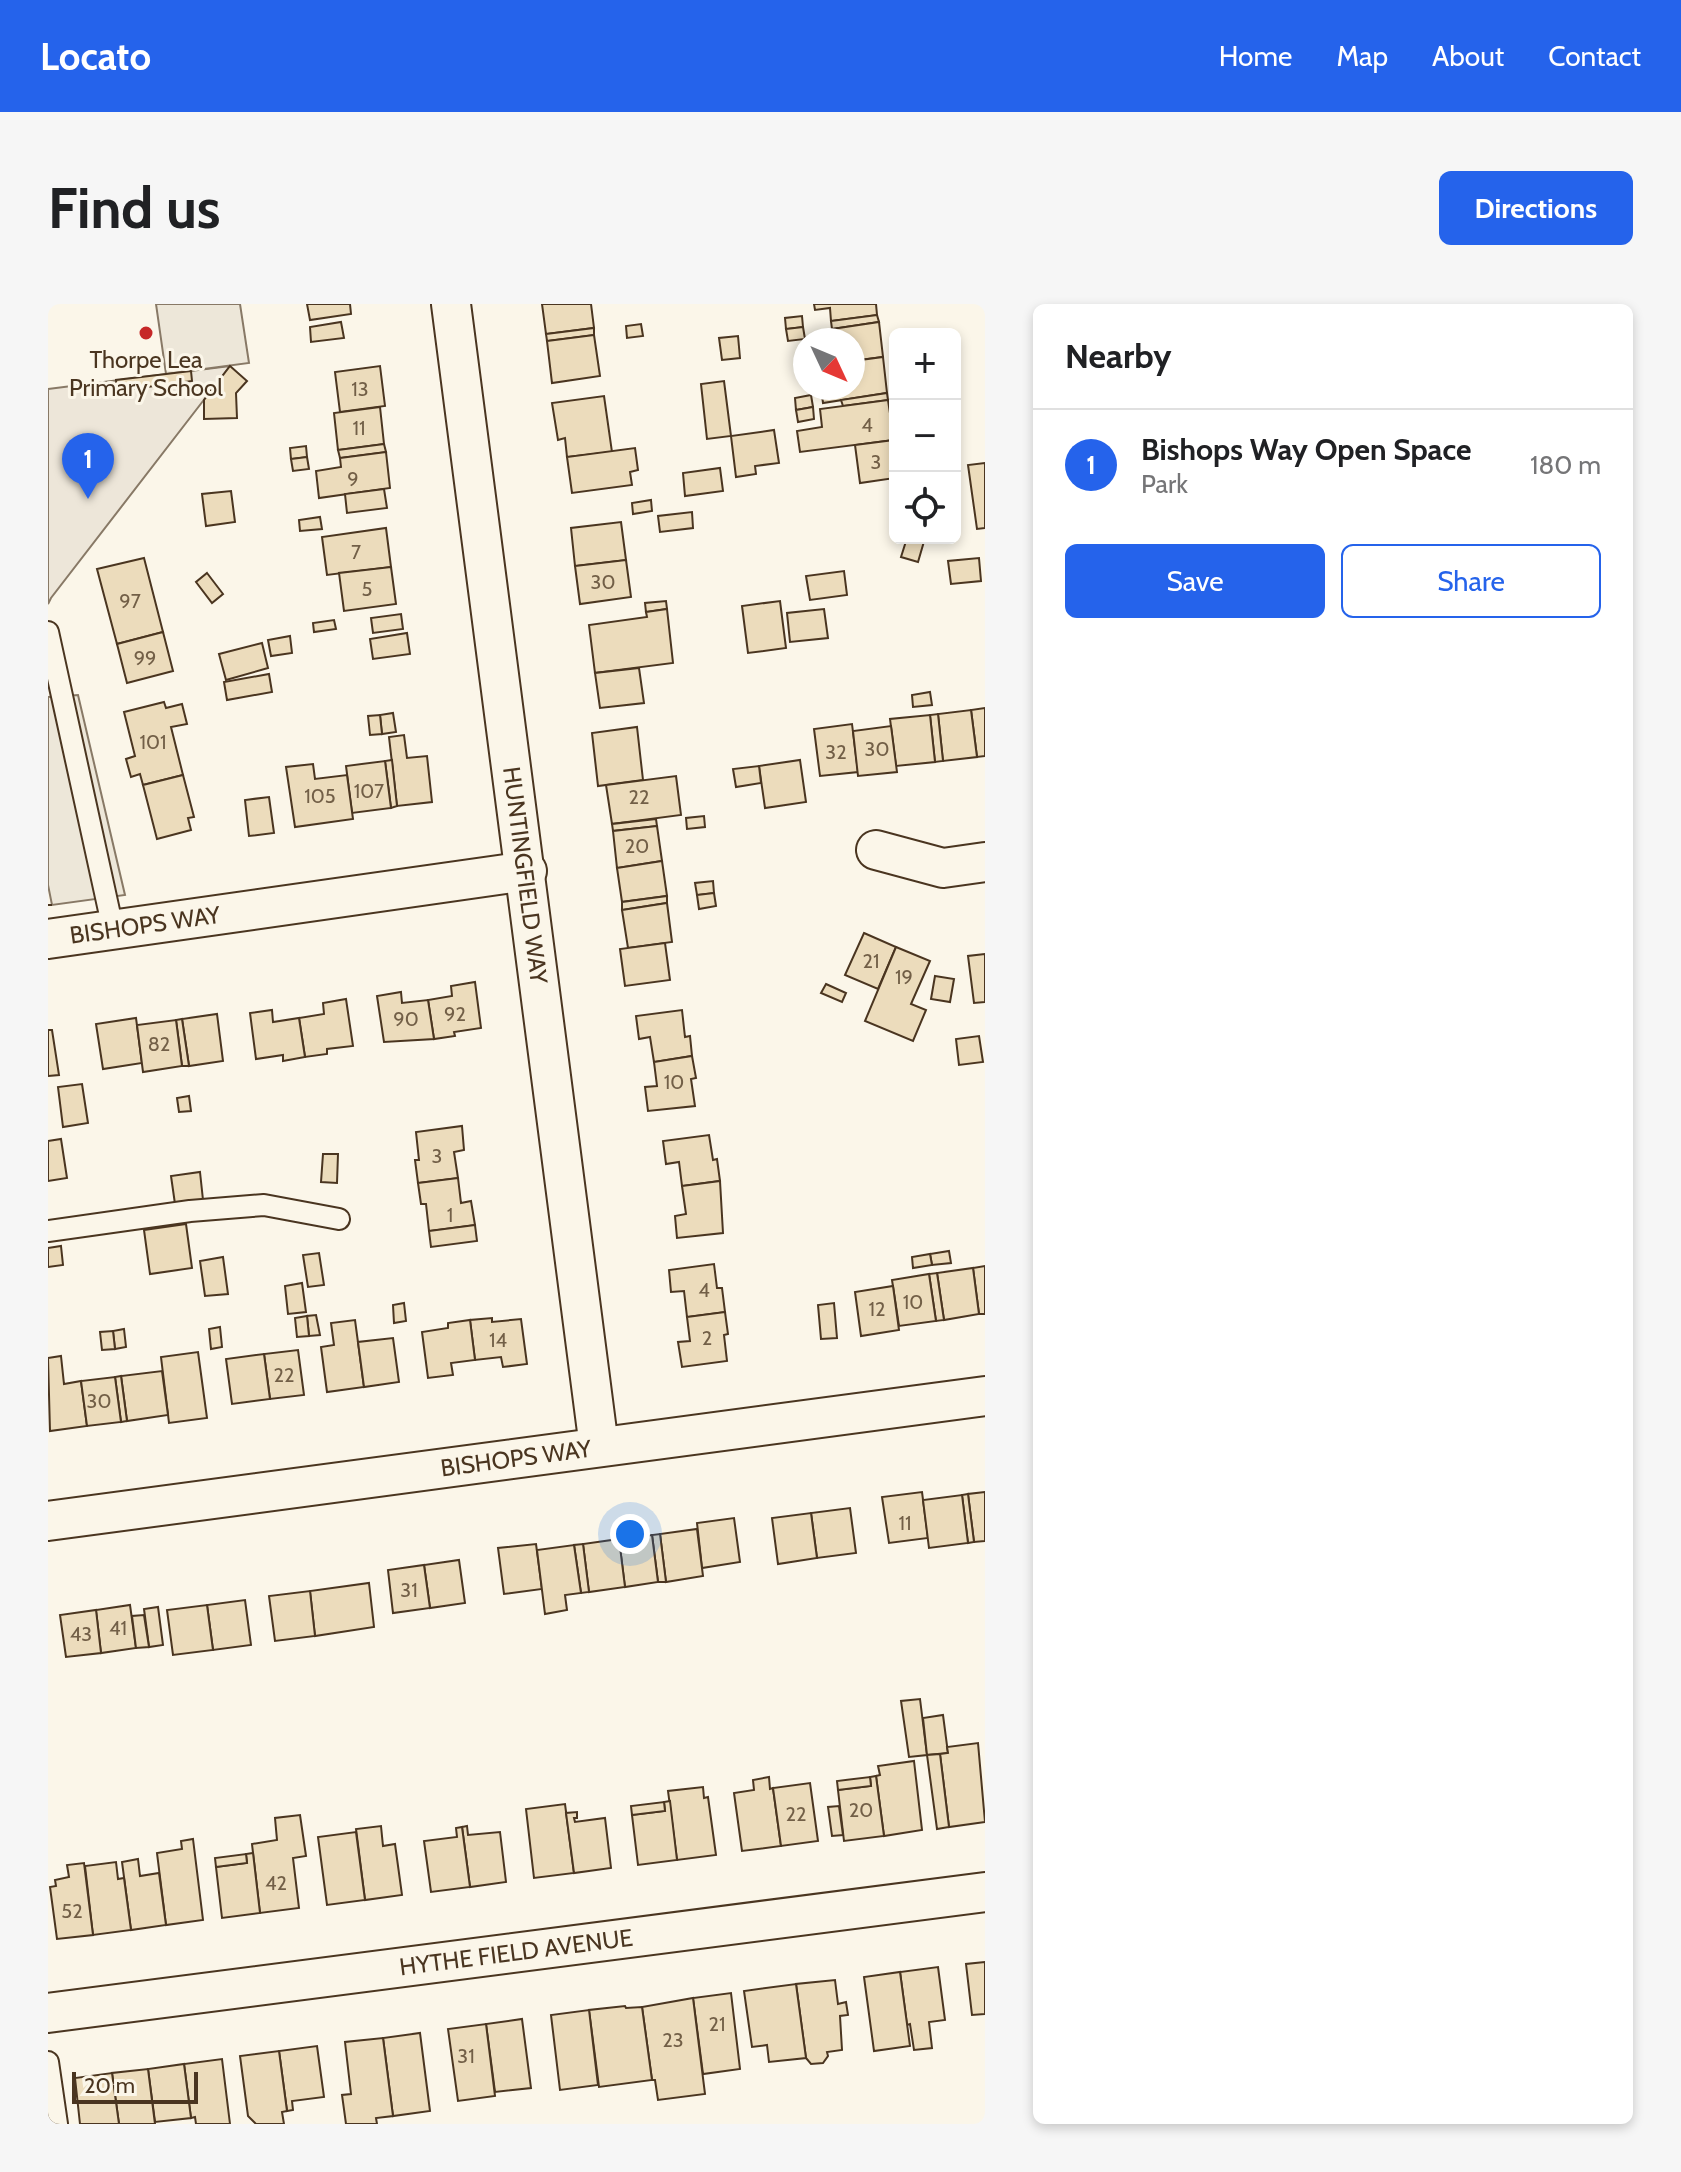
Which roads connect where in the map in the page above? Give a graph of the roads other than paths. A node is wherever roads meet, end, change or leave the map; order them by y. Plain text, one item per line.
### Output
1 (451, 304) edge
2 (48, 632) edge
3 (876, 850) dead end
4 (985, 862) edge
5 (527, 871) junction
6 (113, 929) junction
7 (48, 939) edge
8 (339, 1219) dead end
9 (48, 1231) edge
10 (985, 1396) edge
11 (599, 1447) junction
12 (48, 1521) edge
13 (985, 1892) edge
14 (48, 2013) edge
15 (48, 2062) edge
16 (57, 2124) edge

1 - 5 street, HUNTINGFIELD WAY
2 - 6 lane
3 - 4 street
5 - 6 street, BISHOPS WAY
5 - 11 street, HUNTINGFIELD WAY
6 - 7 street, BISHOPS WAY
8 - 9 lane
10 - 11 street, BISHOPS WAY
11 - 12 street, BISHOPS WAY
13 - 14 street, HYTHE FIELD AVENUE
15 - 16 lane

